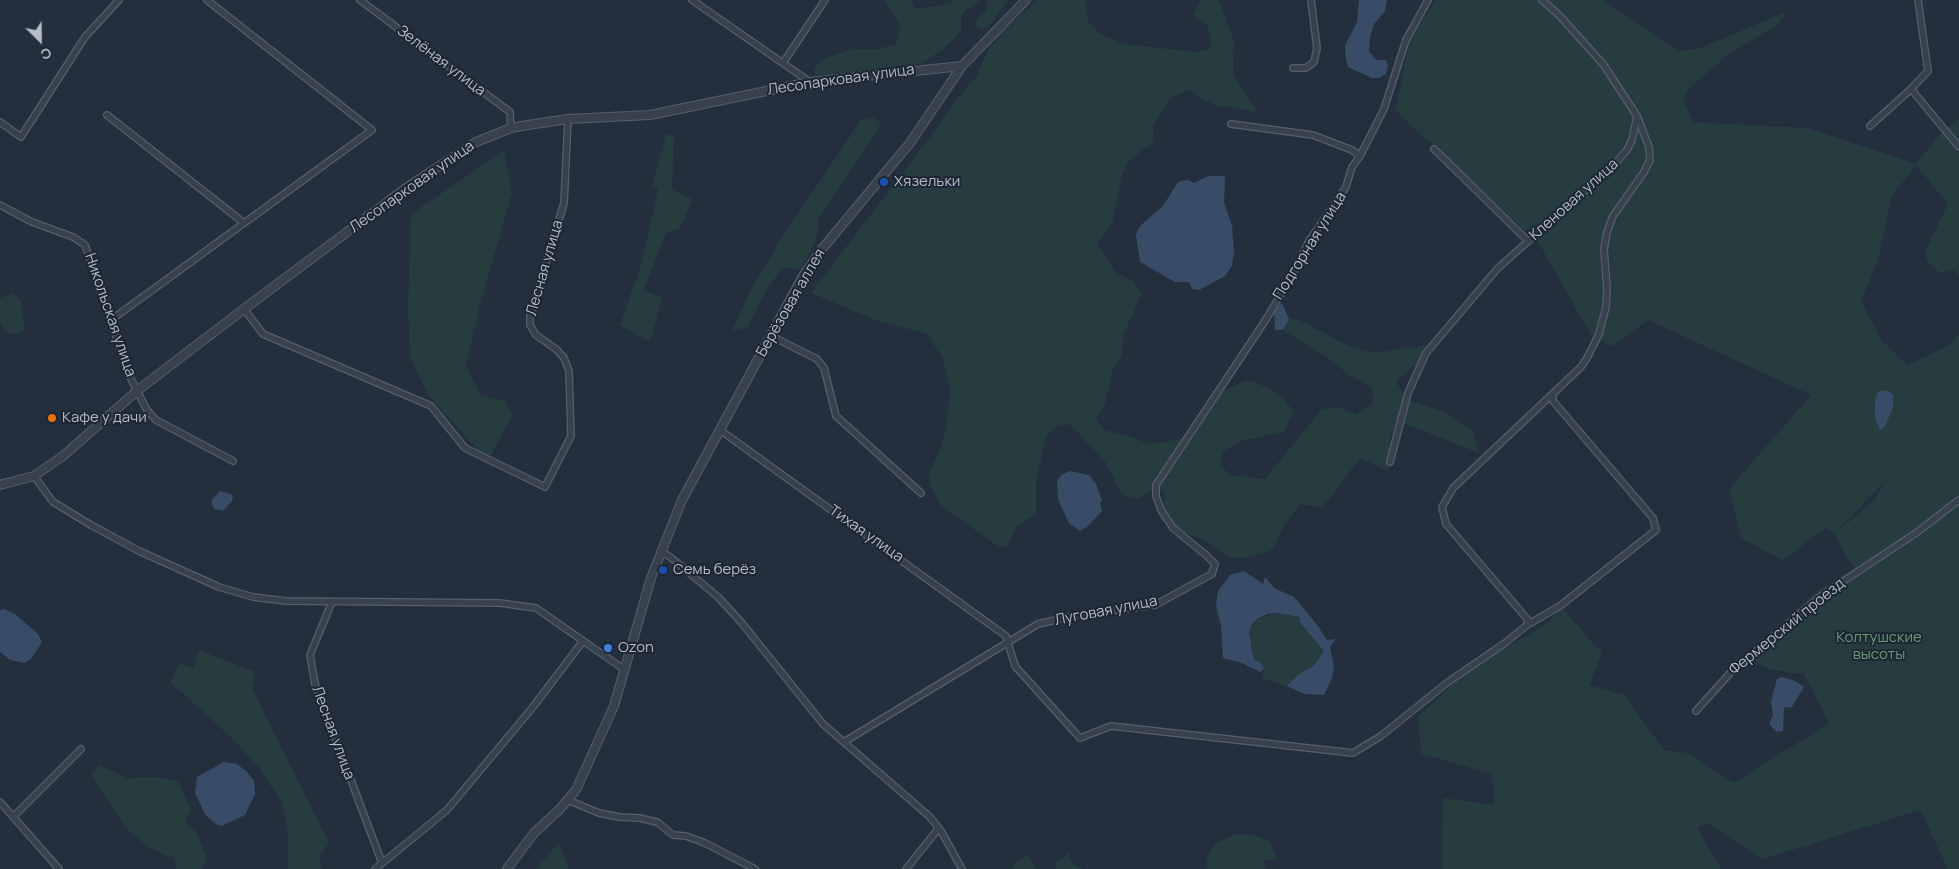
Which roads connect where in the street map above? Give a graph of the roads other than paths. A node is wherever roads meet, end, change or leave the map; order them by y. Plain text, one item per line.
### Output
1 (119, 0) edge
2 (207, 0) edge
3 (360, 0) edge
4 (692, 0) edge
5 (825, 0) edge
6 (1026, 0) edge
7 (1311, 0) edge
8 (1428, 0) edge
9 (1542, 0) edge
10 (1918, 0) edge
11 (783, 63) junction
12 (962, 66) junction
13 (1293, 68) dead end
14 (810, 82) junction
15 (1911, 89) junction
16 (107, 114) dead end
17 (1636, 116) junction
18 (568, 119) junction
19 (0, 122) edge
20 (1231, 124) dead end
21 (1870, 126) dead end
22 (511, 128) junction
23 (1959, 147) edge
24 (1434, 148) dead end
25 (1360, 156) junction
26 (0, 205) edge
27 (244, 222) junction
28 (1528, 241) junction
29 (244, 309) junction
30 (111, 320) junction
31 (1260, 326) joint
32 (771, 336) junction
33 (138, 390) junction
34 (1552, 394) junction
35 (720, 430) junction
36 (233, 461) dead end
37 (1390, 462) dead end
38 (34, 476) junction
39 (0, 485) edge
40 (921, 493) dead end
41 (1959, 500) edge
42 (661, 552) junction
43 (332, 602) junction
44 (1527, 624) junction
45 (583, 641) junction
46 (1008, 642) junction
47 (625, 670) junction
48 (1696, 711) dead end
49 (844, 742) junction
50 (81, 749) dead end
51 (568, 800) junction
52 (0, 802) edge
53 (14, 816) junction
54 (938, 828) junction
55 (382, 863) junction
56 (59, 869) edge
57 (374, 869) edge
58 (508, 869) edge
59 (755, 869) edge
60 (906, 869) edge
61 (962, 869) edge

1 - 19 street
2 - 27 street
3 - 22 street, Зелёная улица
4 - 11 street
5 - 11 street
6 - 12 street, Берёзовая аллея
7 - 13 street
8 - 25 street, Подгорная улица
9 - 17 street
10 - 15 street
11 - 14 street
12 - 14 street, Лесопарковая улица
12 - 32 street, Берёзовая аллея
14 - 18 street, Лесопарковая улица
15 - 21 street
15 - 23 street
16 - 27 street
17 - 28 street, Кленовая улица
17 - 34 street, Кленовая улица
18 - 22 street, Лесопарковая улица
18 - 29 street, Лесная улица
20 - 25 street
22 - 29 street, Лесопарковая улица
24 - 28 street
25 - 31 street, Подгорная улица
26 - 30 street, Никольская улица
27 - 30 street
28 - 37 street, Кленовая улица
29 - 33 street, Лесопарковая улица
30 - 33 street, Никольская улица
31 - 46 street, Луговая улица
32 - 35 street, Берёзовая аллея
32 - 40 street
33 - 36 street, Никольская улица
33 - 38 street, Лесопарковая улица
34 - 44 street, Кленовая улица
34 - 44 street
35 - 42 street, Берёзовая аллея
35 - 46 street, Тихая улица
38 - 39 street, Лесопарковая улица
38 - 43 street
41 - 48 street, Фермерский проезд
42 - 47 street, Берёзовая аллея
42 - 49 street
43 - 45 street
43 - 55 street, Лесная улица
44 - 46 street
45 - 47 street
45 - 55 street
46 - 49 street, Луговая улица
47 - 51 street, Берёзовая аллея
49 - 54 street
50 - 53 street
51 - 58 street, Берёзовая аллея
51 - 59 street
52 - 53 street
53 - 56 street
54 - 60 street
54 - 61 street
55 - 57 street

